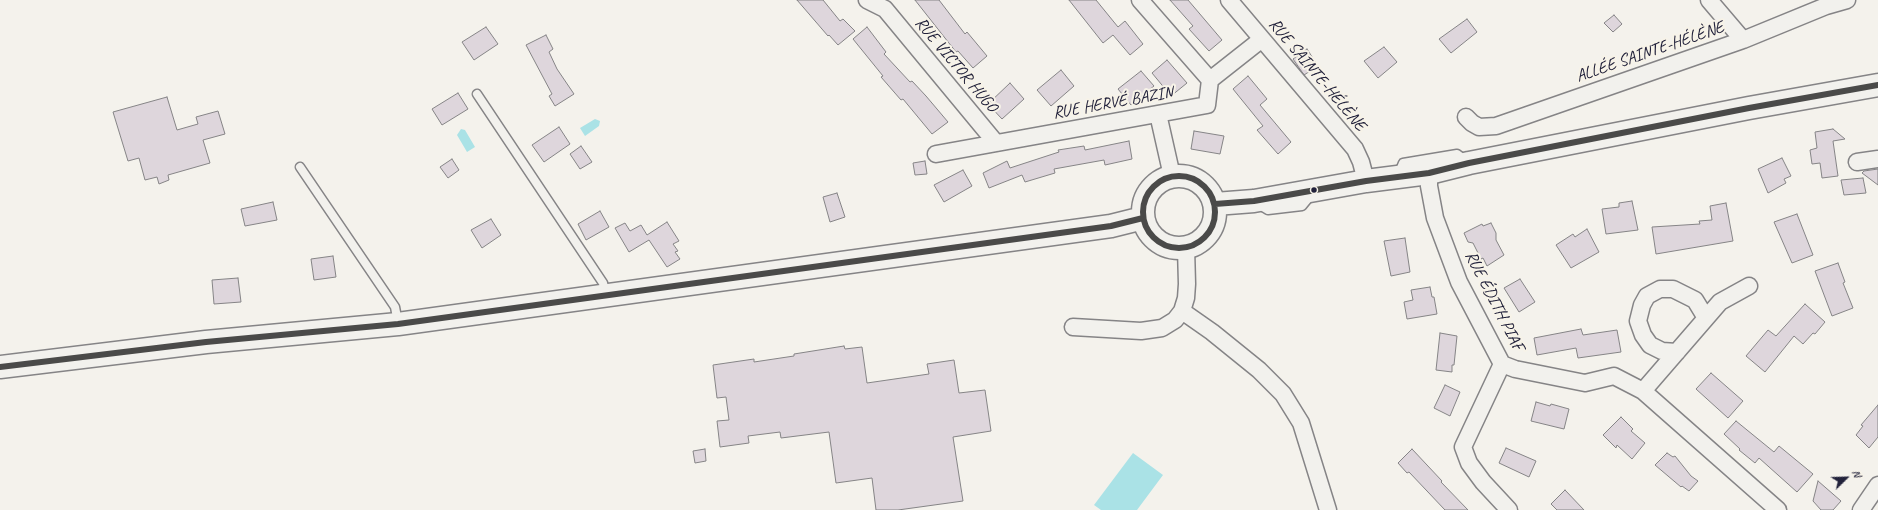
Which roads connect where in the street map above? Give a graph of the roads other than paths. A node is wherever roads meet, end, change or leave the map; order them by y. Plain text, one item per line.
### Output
1 (866, 0) edge
2 (1140, 0) edge
3 (1229, 0) edge
4 (1709, 0) edge
5 (1847, 0) edge
6 (1262, 39) junction
7 (1743, 40) junction
8 (1210, 80) junction
9 (1878, 85) edge
10 (477, 94) dead end
11 (1158, 114) junction
12 (1466, 117) dead end
13 (996, 143) junction
14 (936, 154) dead end
15 (1878, 159) edge
16 (1857, 162) dead end
17 (1469, 163) junction
18 (300, 168) dead end
19 (1429, 172) junction
20 (1172, 176) junction
21 (1397, 176) junction
22 (1366, 181) junction
23 (1215, 204) junction
24 (1143, 218) junction
25 (1186, 248) junction
26 (1749, 286) dead end
27 (606, 295) junction
28 (1182, 311) junction
29 (1706, 318) junction
30 (398, 324) junction
31 (1073, 326) dead end
32 (1677, 352) junction
33 (1502, 364) junction
34 (0, 367) edge
35 (1643, 391) junction
36 (1878, 485) edge
37 (1328, 510) edge
38 (1509, 510) edge
39 (1778, 510) edge
40 (1862, 510) edge

1 - 13 street, RUE VICTOR HUGO
2 - 8 street
3 - 6 street, RUE SAINTE-HÉLÈNE
4 - 7 street
5 - 7 street, ALLÉE SAINTE-HÉLÈNE
6 - 8 street
6 - 22 street, RUE SAINTE-HÉLÈNE
7 - 12 street, ALLÉE SAINTE-HÉLÈNE
8 - 11 street, RUE HERVÉ BAZIN
9 - 17 main road
10 - 27 lane
11 - 13 street, RUE HERVÉ BAZIN
11 - 20 street
13 - 14 street, RUE HERVÉ BAZIN
15 - 16 street
17 - 19 main road
17 - 21 lane
18 - 30 lane
19 - 21 main road
19 - 33 street, RUE ÉDITH PIAF
20 - 23 main road
20 - 24 main road
21 - 22 main road
22 - 23 main road
23 - 25 main road
24 - 25 main road
24 - 27 main road
25 - 28 street
26 - 29 street
27 - 30 main road
28 - 31 street
28 - 37 street
29 - 32 street
29 - 32 street
30 - 34 main road
32 - 35 street
33 - 35 street, RUE ÉDITH PIAF
33 - 38 street
35 - 39 street, RUE ÉDITH PIAF
36 - 40 street

